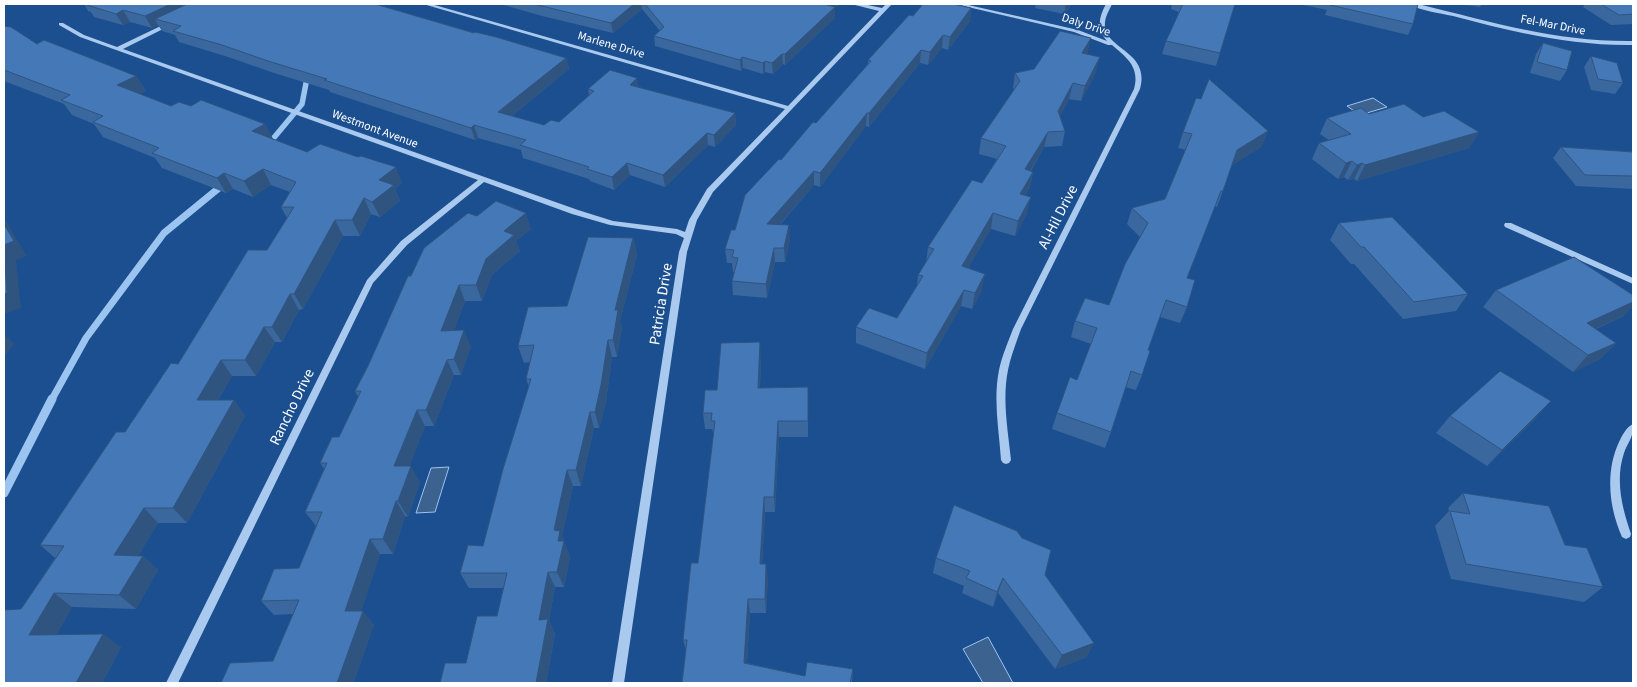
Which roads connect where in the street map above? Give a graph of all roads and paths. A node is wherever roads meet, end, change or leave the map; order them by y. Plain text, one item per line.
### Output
1 (426, 4) edge
2 (857, 4) edge
3 (958, 4) edge
4 (1108, 4) edge
5 (1412, 4) edge
6 (886, 7) edge
7 (176, 20) edge
8 (61, 24) dead end
9 (1633, 43) edge
10 (117, 49) junction
11 (1120, 49) junction
12 (790, 108) junction
13 (483, 179) junction
14 (1508, 225) dead end
15 (687, 236) junction
16 (1633, 281) edge
17 (1633, 428) edge
18 (1006, 460) dead end
19 (1626, 534) dead end
20 (172, 683) edge
21 (618, 683) edge

1 - 12 street, Marlene Drive
2 - 6 street
3 - 11 street, Daly Drive
4 - 11 street, Al-Hil Drive
5 - 9 street, Fel-Mar Drive
6 - 12 street, Patricia Drive
7 - 10 street
8 - 10 street, Westmont Avenue
10 - 13 street, Westmont Avenue
11 - 18 street, Al-Hil Drive
12 - 15 street, Patricia Drive
13 - 15 street, Westmont Avenue
13 - 20 street, Rancho Drive
14 - 16 street
15 - 21 street, Patricia Drive
17 - 19 street

